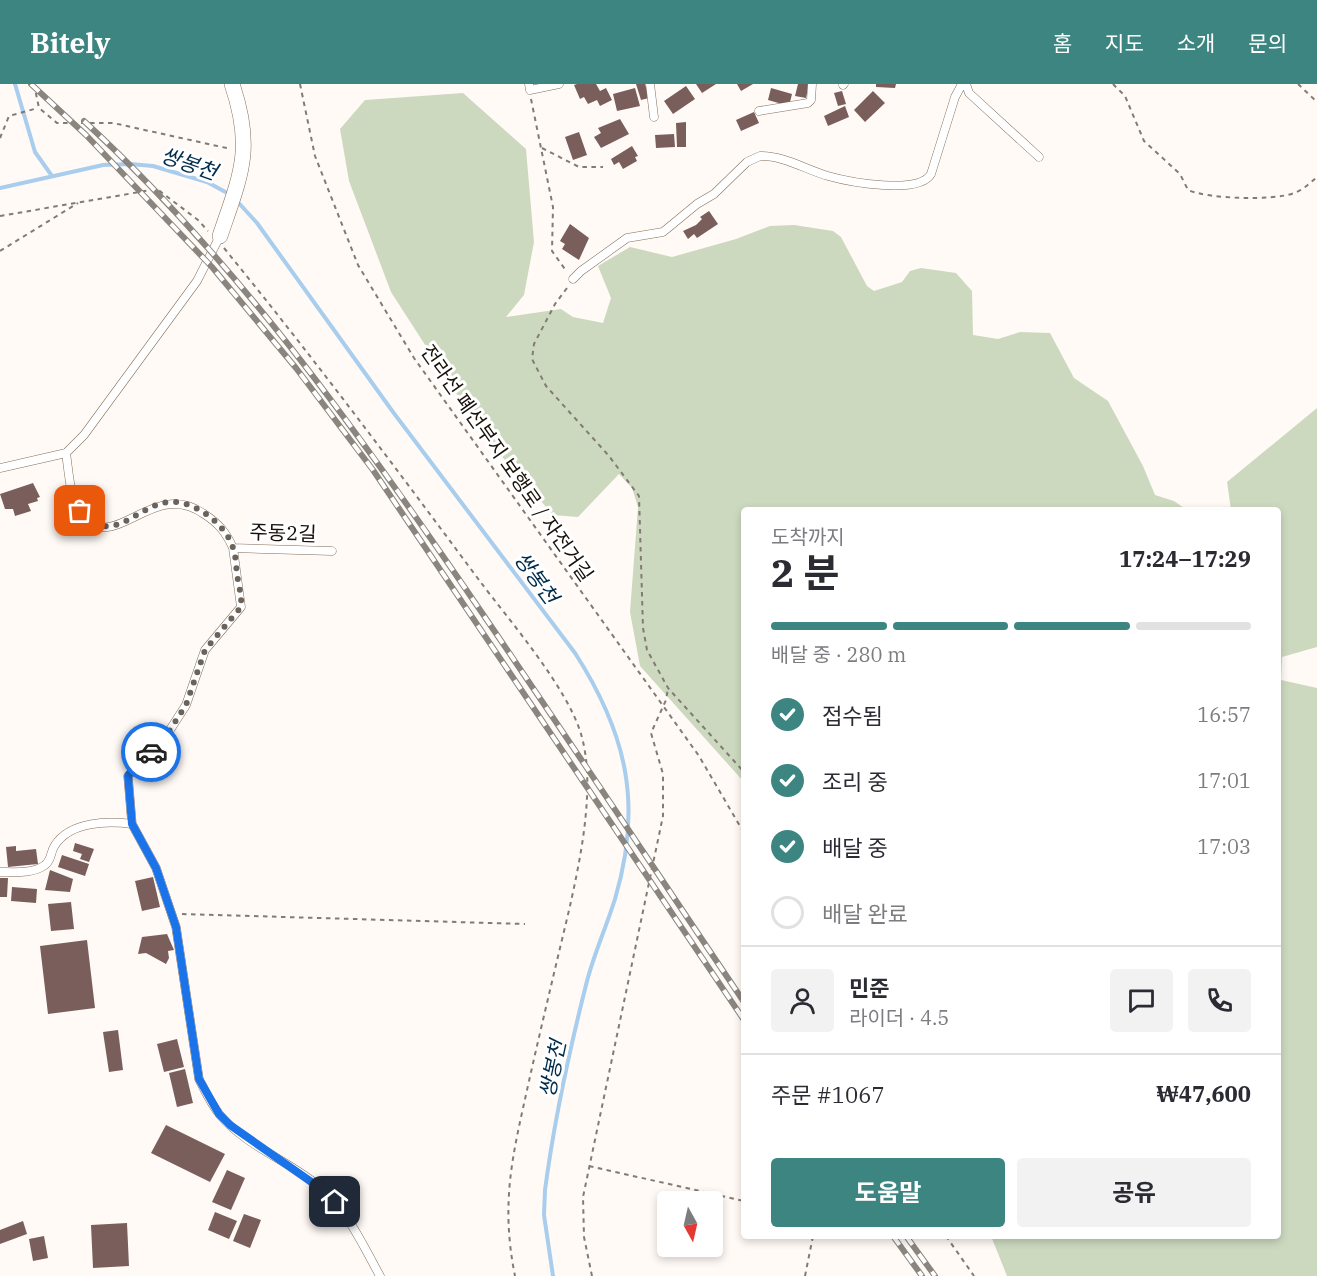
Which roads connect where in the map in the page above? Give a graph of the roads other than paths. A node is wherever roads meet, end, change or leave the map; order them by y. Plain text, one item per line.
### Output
1 (232, 84) edge
2 (559, 84) edge
3 (650, 84) edge
4 (812, 84) edge
5 (964, 84) edge
6 (529, 87) edge
7 (759, 111) dead end
8 (654, 117) dead end
9 (1039, 157) dead end
10 (219, 239) joint
11 (573, 279) road end
12 (66, 453) junction
13 (0, 468) edge
14 (233, 548) junction
15 (332, 551) dead end
16 (132, 824) junction
17 (0, 872) edge
18 (380, 1276) edge

1 - 10 street
2 - 6 lane
3 - 8 lane
4 - 7 lane
5 - 9 lane
5 - 11 lane
10 - 12 lane
12 - 13 lane
12 - 14 lane, 주동2길
14 - 15 lane, 주동2길
14 - 16 lane, 주동2길
16 - 17 lane
16 - 18 lane, 주동2길

